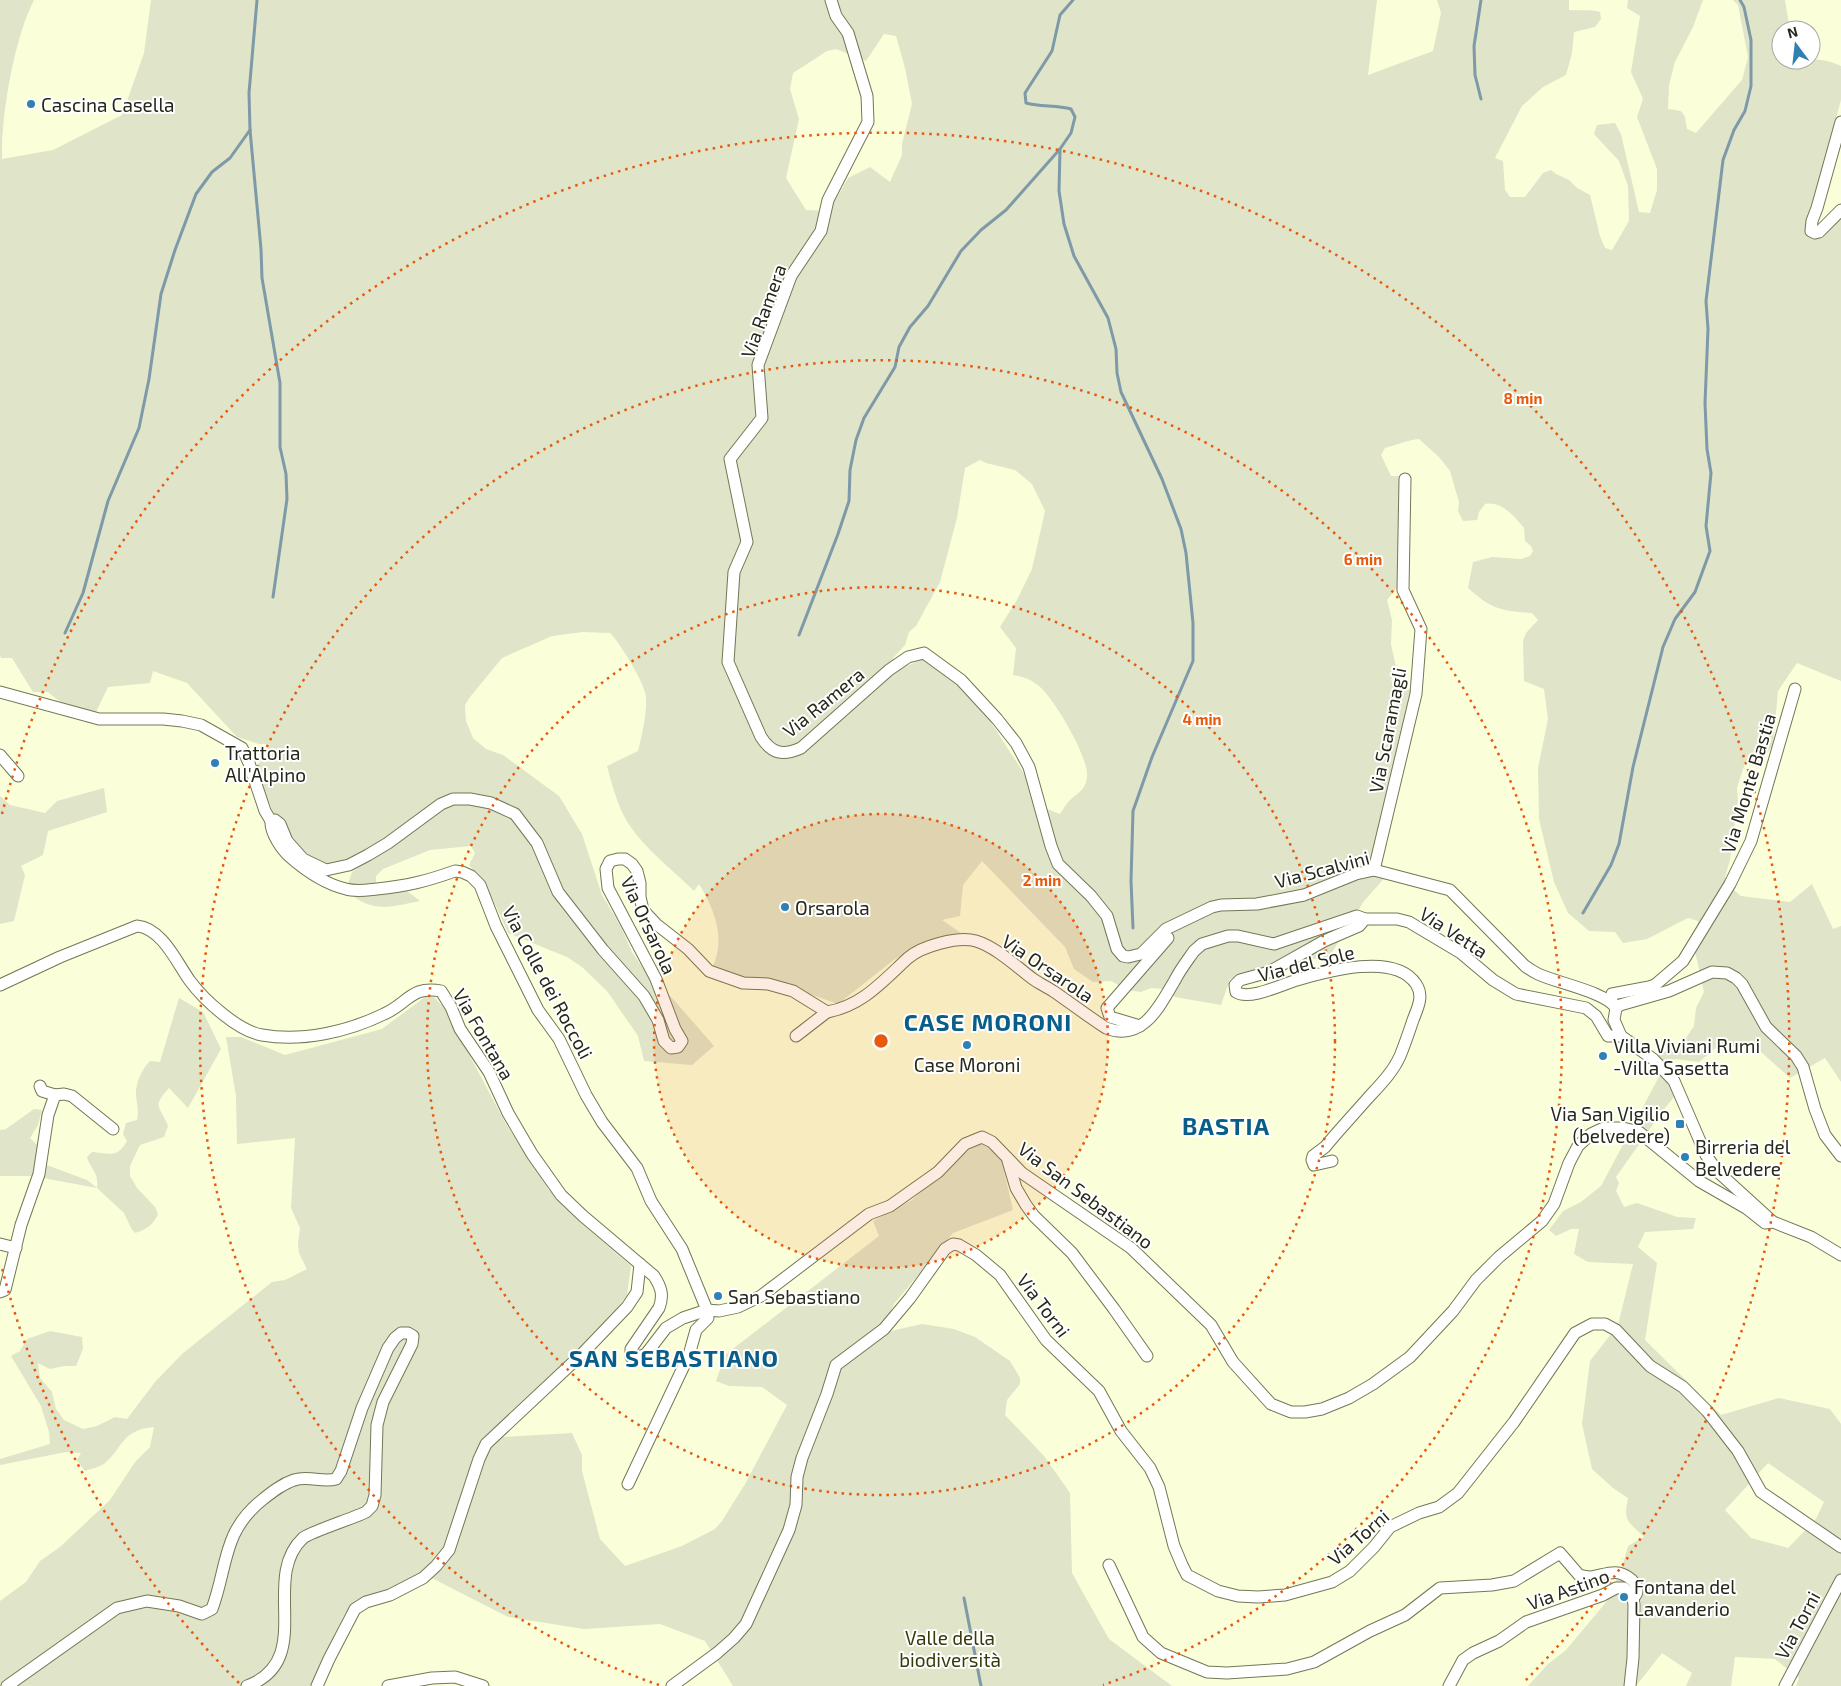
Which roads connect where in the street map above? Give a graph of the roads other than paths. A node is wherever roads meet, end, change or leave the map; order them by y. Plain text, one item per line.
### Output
1 (831, 0) edge
2 (1841, 122) edge
3 (1841, 210) edge
4 (1405, 479) dead end
5 (1795, 690) dead end
6 (1, 693) edge
7 (0, 755) edge
8 (18, 776) dead end
9 (271, 821) junction
10 (1374, 870) junction
11 (1365, 920) junction
12 (1180, 922) junction
13 (0, 985) edge
14 (1614, 1006) junction
15 (828, 1012) junction
16 (1140, 1026) junction
17 (796, 1036) dead end
18 (1621, 1036) junction
19 (40, 1086) dead end
20 (55, 1095) junction
21 (113, 1129) dead end
22 (1841, 1156) edge
23 (1008, 1159) junction
24 (1332, 1161) dead end
25 (1773, 1222) junction
26 (0, 1244) edge
27 (16, 1248) junction
28 (1841, 1254) edge
29 (640, 1264) junction
30 (652, 1274) joint
31 (0, 1292) edge
32 (707, 1310) junction
33 (1147, 1356) dead end
34 (628, 1484) dead end
35 (1841, 1546) edge
36 (1109, 1565) dead end
37 (1841, 1580) edge
38 (1633, 1598) junction
39 (7, 1686) edge
40 (247, 1686) edge
41 (317, 1686) edge
42 (388, 1686) edge
43 (483, 1686) edge
44 (672, 1686) edge
45 (1449, 1686) edge
46 (1630, 1686) edge
47 (1785, 1686) edge

1 - 12 street, Via Ramera
2 - 3 street
4 - 10 street, Via Scaramagli
5 - 14 street, Via Monte Bastia
6 - 9 street, Via Colle dei Roccoli
7 - 8 street
9 - 15 street, Via Orsarola
9 - 32 street, Via Colle dei Roccoli
10 - 12 street, Via Scalvini
10 - 14 street, Via Scalvini
11 - 16 street, Via Vetta
11 - 18 street, Via Vetta
11 - 24 street, Via del Sole
12 - 16 street, Via Scalvini
13 - 29 street, Via Fontana
14 - 18 street
14 - 22 street
15 - 16 street, Via Orsarola
15 - 17 street
18 - 25 street
19 - 20 street
20 - 21 street
20 - 27 street
23 - 25 street, Via San Sebastiano
23 - 32 street, Via San Sebastiano
23 - 33 street
25 - 28 street, Via San Sebastiano
26 - 27 street
27 - 31 street
29 - 30 street, Via Fontana
29 - 41 street
30 - 32 street, Via San Sebastiano
32 - 34 street
35 - 44 street, Via Torni
36 - 38 street
37 - 47 street, Via Torni
38 - 45 street, Via Astino
38 - 46 street, Via Astino
39 - 40 street
42 - 43 street

